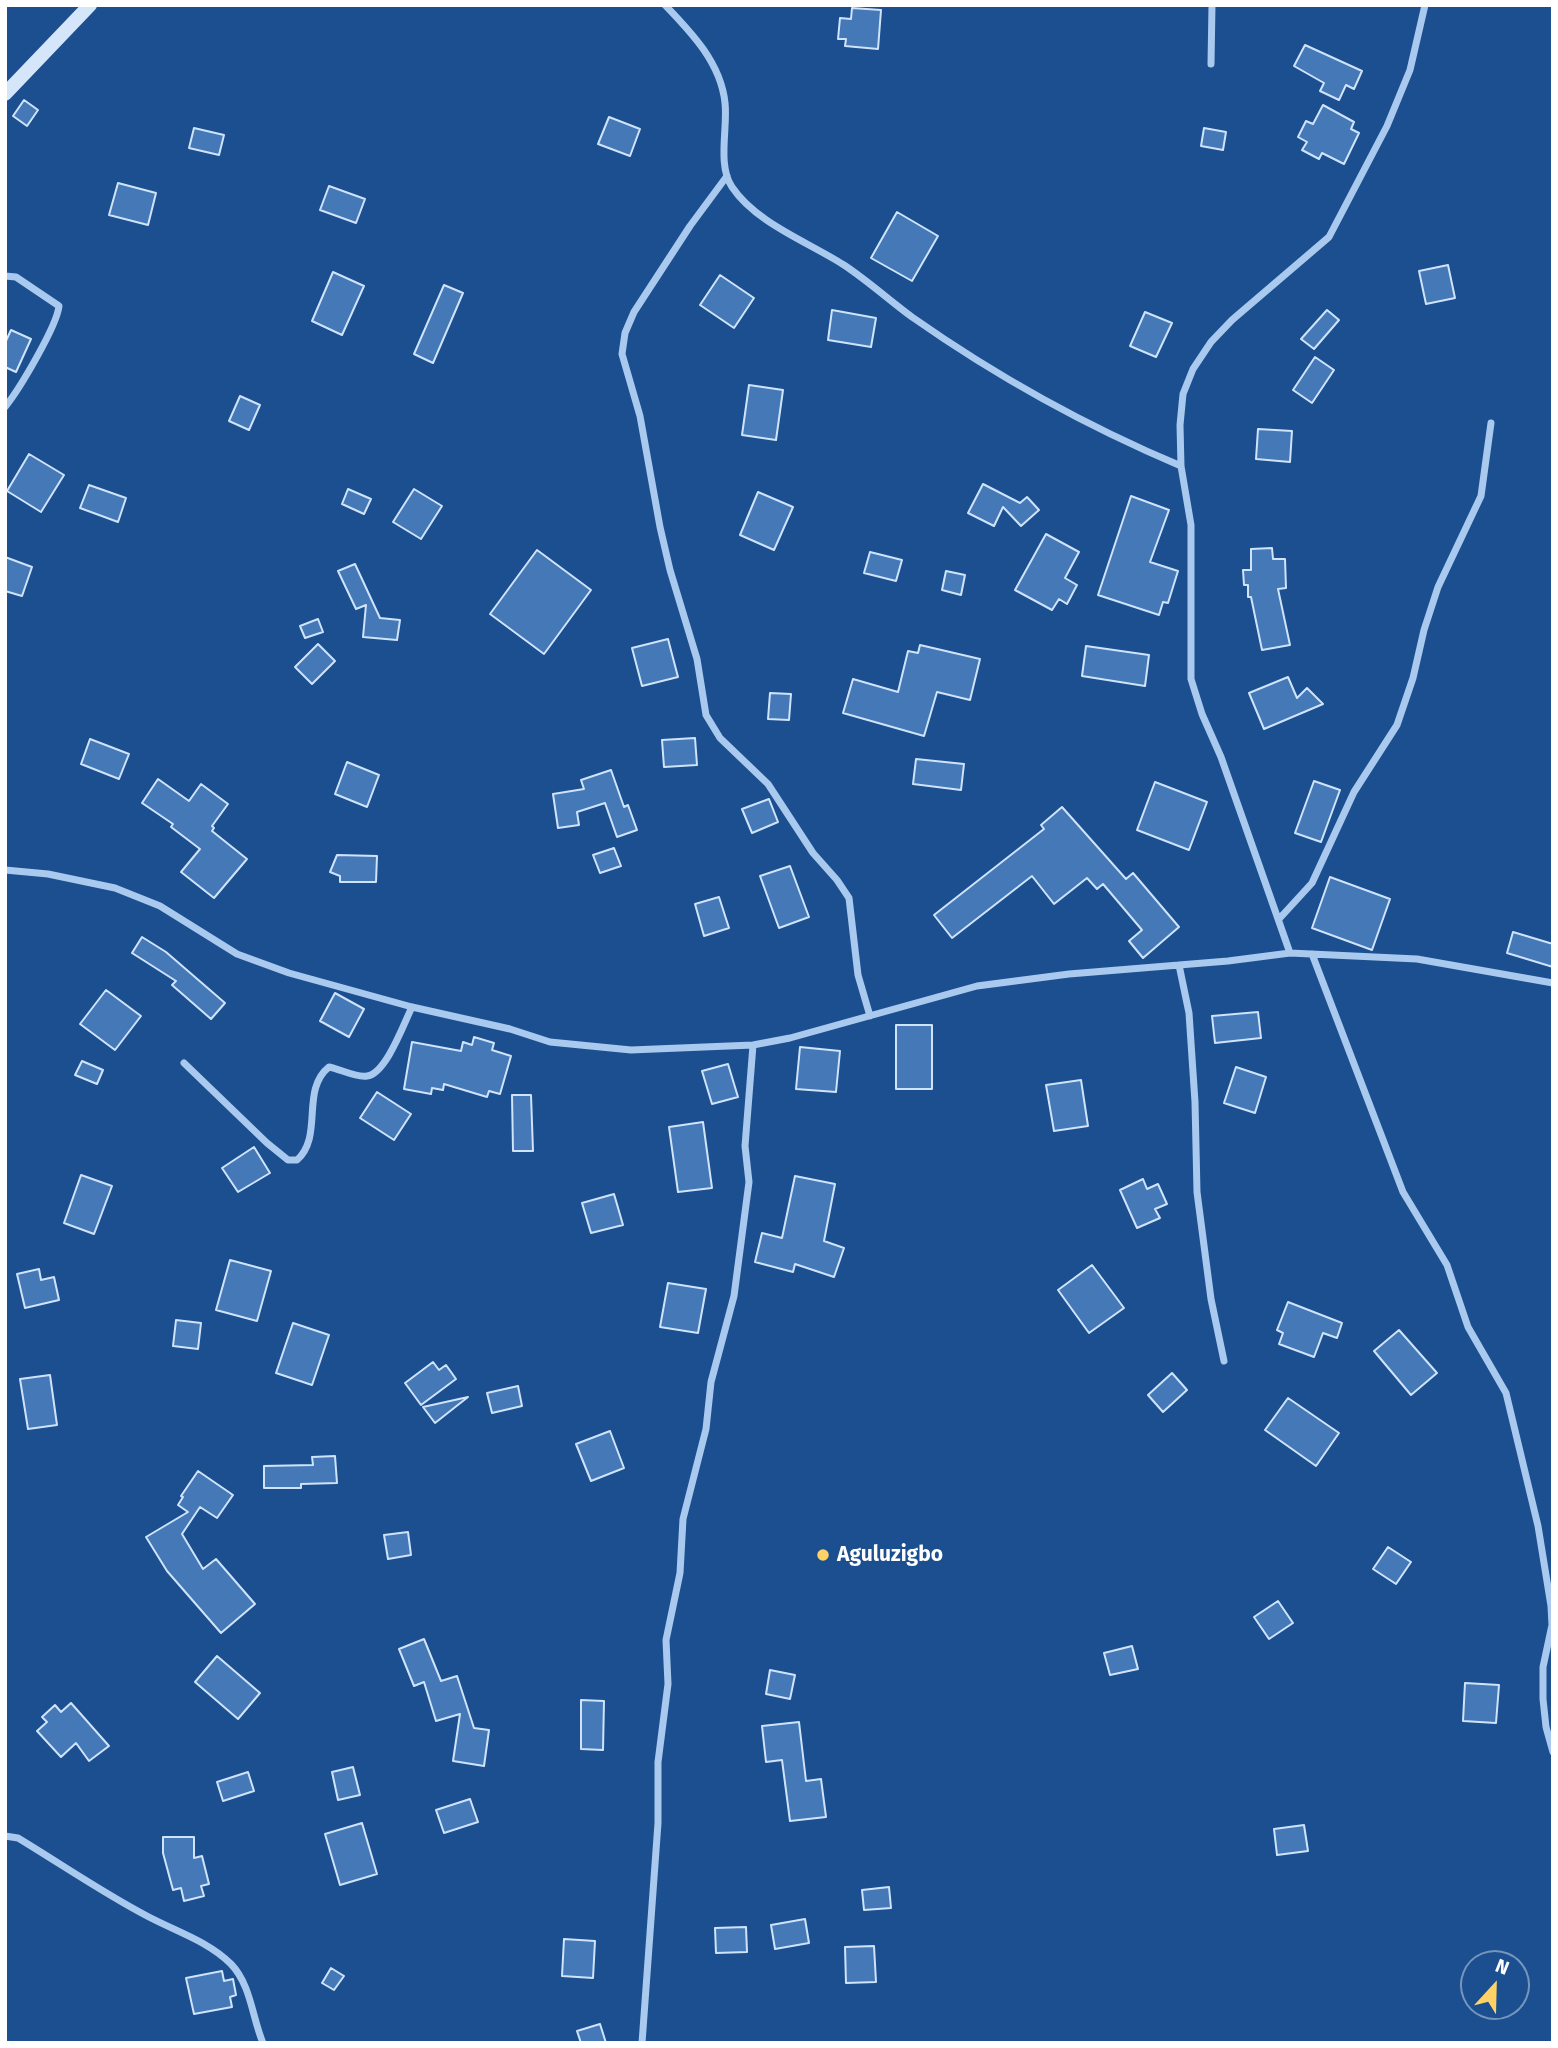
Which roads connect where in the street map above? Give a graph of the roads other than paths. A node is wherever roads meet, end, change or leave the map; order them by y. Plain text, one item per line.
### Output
1 (90, 5) edge
2 (665, 5) edge
3 (1212, 5) edge
4 (1425, 5) edge
5 (1211, 64) dead end
6 (5, 94) edge
7 (727, 176) junction
8 (5, 276) edge
9 (5, 407) edge
10 (1491, 423) dead end
11 (1181, 466) junction
12 (5, 870) edge
13 (1279, 919) junction
14 (1290, 953) junction
15 (1312, 954) junction
16 (1180, 965) junction
17 (1553, 983) edge
18 (412, 1007) junction
19 (870, 1016) junction
20 (752, 1045) junction
21 (184, 1063) dead end
22 (1224, 1361) dead end
23 (1553, 1752) edge
24 (5, 1836) edge
25 (263, 2043) edge
26 (642, 2043) edge

1 - 6 main road
2 - 7 street
3 - 5 street
4 - 11 street
7 - 11 street
7 - 19 street
8 - 9 street
10 - 13 street
11 - 13 street
12 - 18 street
13 - 14 street
14 - 15 street
14 - 16 street
15 - 17 street
15 - 23 street
16 - 19 street
16 - 22 street
18 - 20 street
18 - 21 street
19 - 20 street
20 - 26 street
24 - 25 street

